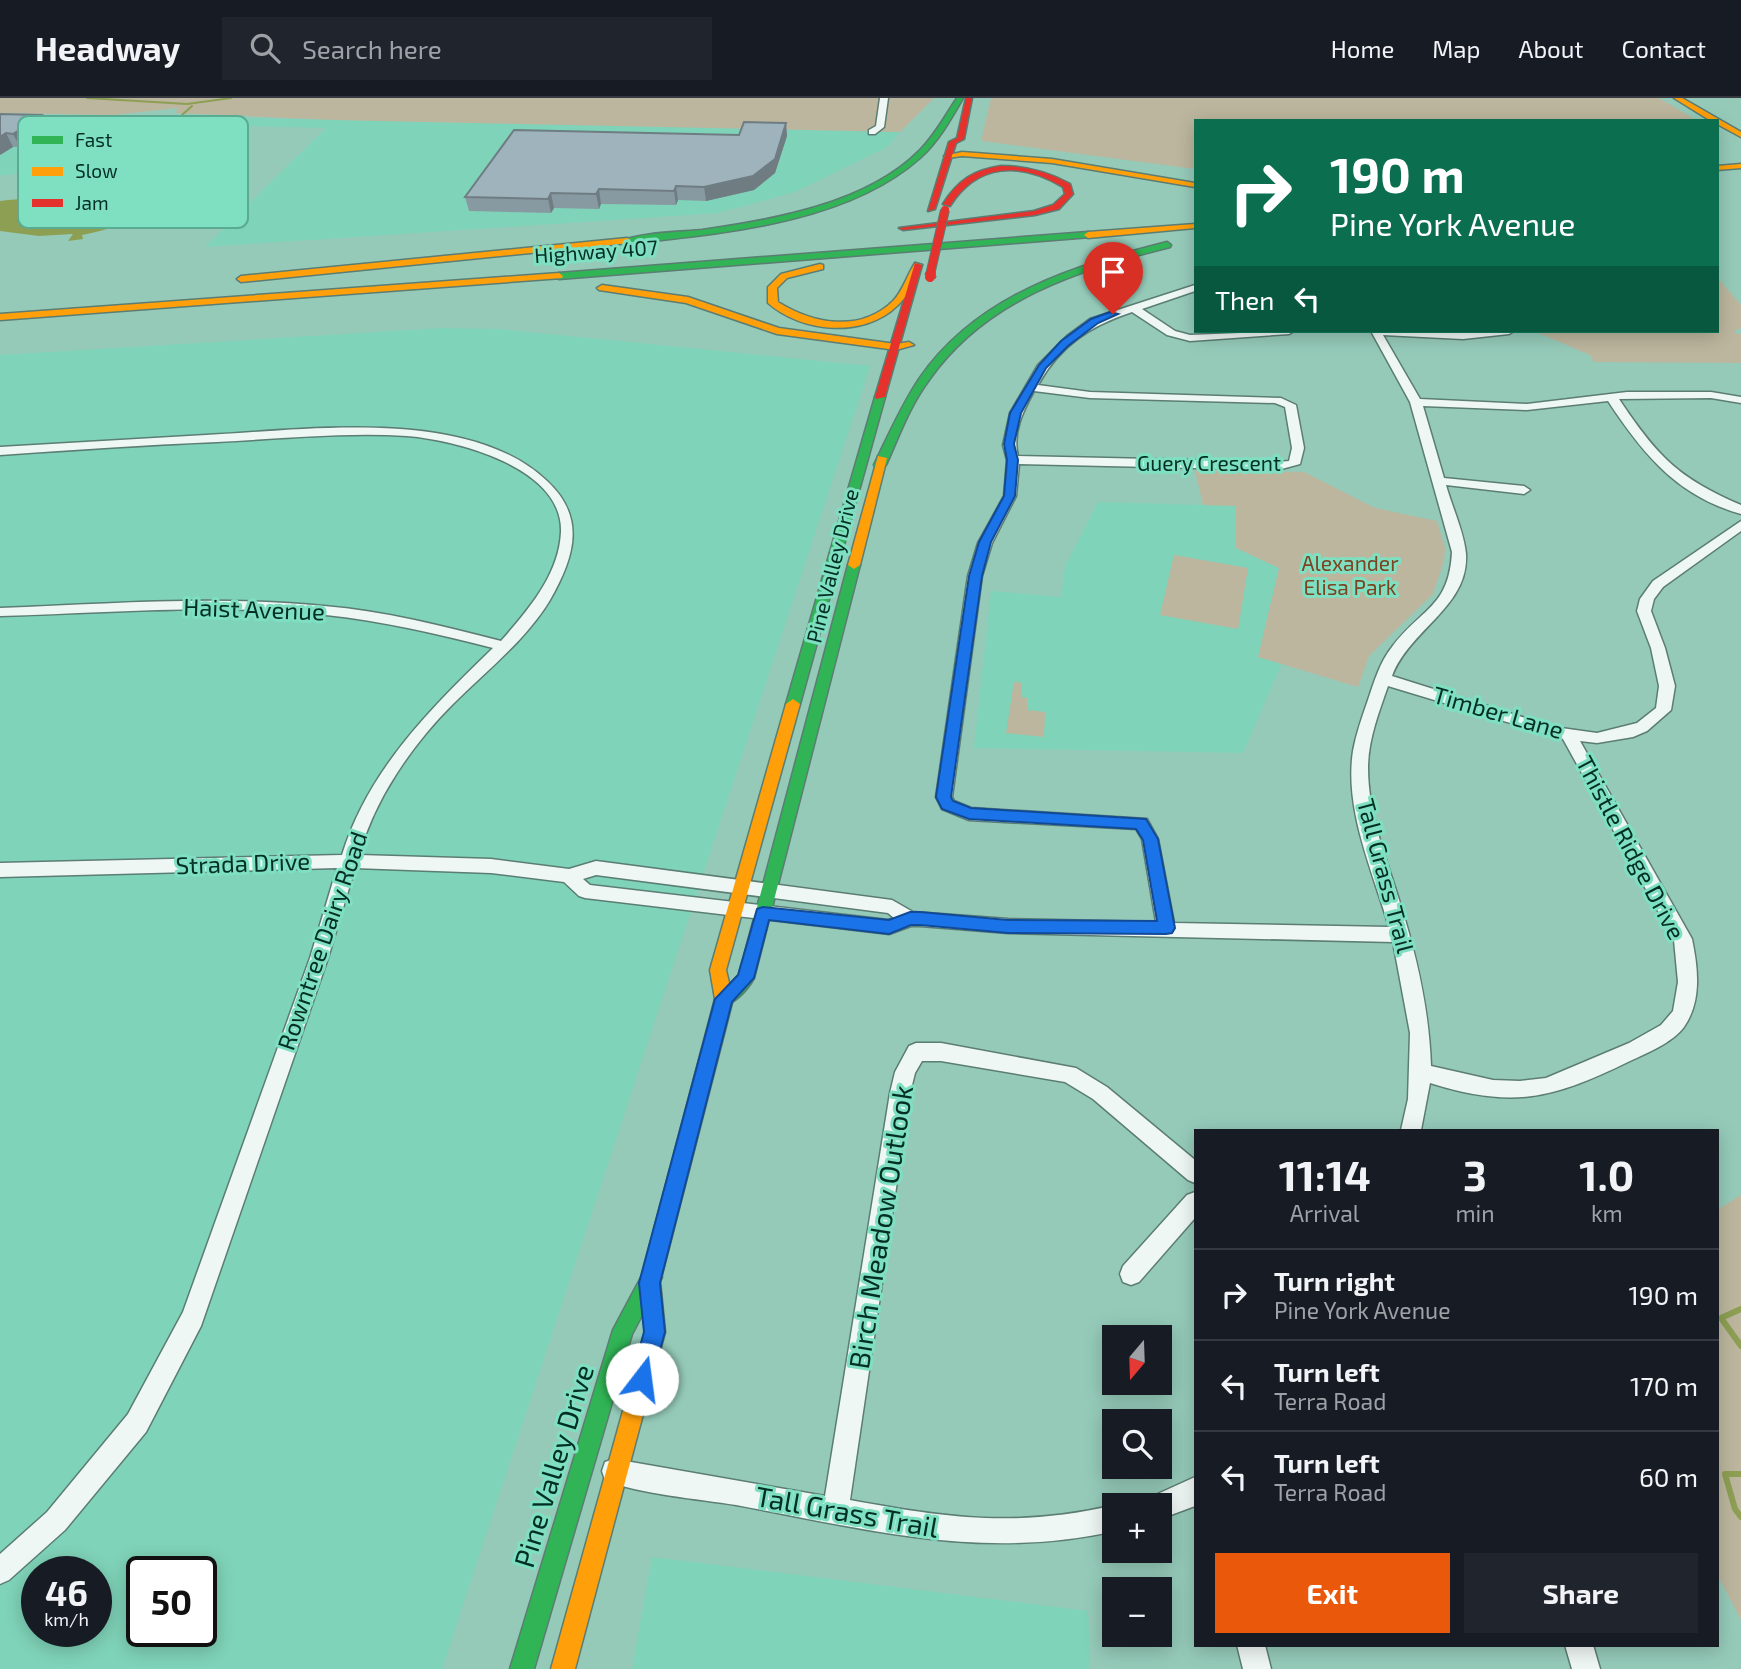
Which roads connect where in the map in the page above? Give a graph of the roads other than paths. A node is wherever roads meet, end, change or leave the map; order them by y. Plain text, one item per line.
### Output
1 (884, 98) edge
2 (960, 98) edge
3 (969, 98) edge
4 (1677, 98) edge
5 (1713, 119) edge
6 (1719, 122) edge
7 (872, 132) dead end
8 (1741, 135) edge
9 (957, 150) junction
10 (1741, 166) edge
11 (1719, 168) edge
12 (1194, 185) edge
13 (941, 207) junction
14 (1074, 217) dead end
15 (1194, 226) edge
16 (1194, 240) edge
17 (751, 242) dead end
18 (954, 245) junction
19 (918, 273) junction
20 (1194, 288) edge
21 (1132, 307) junction
22 (85, 312) junction
23 (0, 317) edge
24 (1261, 333) edge
25 (1377, 333) edge
26 (1411, 333) edge
27 (1491, 333) edge
28 (902, 346) junction
29 (1030, 387) junction
30 (1611, 396) junction
31 (1741, 400) edge
32 (1416, 402) junction
33 (0, 451) edge
34 (1013, 460) junction
35 (880, 465) junction
36 (1440, 481) junction
37 (1524, 490) dead end
38 (1741, 510) edge
39 (1741, 525) edge
40 (0, 612) edge
41 (504, 646) junction
42 (1384, 678) junction
43 (1568, 734) junction
44 (348, 861) junction
45 (0, 870) edge
46 (569, 876) junction
47 (742, 887) junction
48 (771, 889) junction
49 (735, 909) junction
50 (763, 913) junction
51 (910, 919) junction
52 (1166, 928) junction
53 (1400, 934) junction
54 (724, 999) junction
55 (1420, 1071) junction
56 (1410, 1129) edge
57 (1194, 1172) edge
58 (1194, 1203) edge
59 (1131, 1273) dead end
60 (650, 1283) junction
61 (580, 1466) junction
62 (617, 1472) junction
63 (1193, 1499) edge
64 (1172, 1503) edge
65 (836, 1509) junction
66 (1102, 1520) edge
67 (0, 1571) edge
68 (1252, 1647) edge
69 (1580, 1647) edge
70 (522, 1669) edge
71 (563, 1669) edge
72 (1257, 1669) edge
73 (1586, 1669) edge

1 - 7 street
2 - 17 main road, Highway 407
3 - 9 main road, Pine Valley Drive
4 - 5 main road
6 - 8 main road
9 - 12 main road
9 - 13 main road, Pine Valley Drive
10 - 11 main road
13 - 14 main road
13 - 19 main road, Pine Valley Drive, bridge
15 - 18 main road, Highway 407
16 - 35 main road
18 - 19 main road
18 - 22 main road, Highway 407
19 - 28 main road, Pine Valley Drive
20 - 21 street
21 - 24 street
21 - 29 street
22 - 23 main road, Highway 407
22 - 28 main road
25 - 32 street, Tall Grass Trail
26 - 27 street
28 - 35 main road, Pine Valley Drive
28 - 47 main road, Pine Valley Drive
29 - 34 street
29 - 34 street, Guery Crescent
30 - 31 street
30 - 32 street
30 - 38 street
32 - 36 street, Tall Grass Trail
33 - 41 street, Rowntree Dairy Road
34 - 52 street
35 - 48 main road, Pine Valley Drive
36 - 37 street
36 - 42 street, Tall Grass Trail
39 - 43 street, Timber Lane
40 - 41 street, Haist Avenue
41 - 44 street, Rowntree Dairy Road
42 - 43 street, Timber Lane
42 - 53 street, Tall Grass Trail
43 - 55 street, Thistle Ridge Drive
44 - 45 street, Strada Drive
44 - 46 street, Strada Drive
44 - 67 street, Rowntree Dairy Road
46 - 47 street, Strada Drive
46 - 49 street, Strada Drive
47 - 48 street, Strada Drive
47 - 49 main road, Pine Valley Drive
48 - 50 main road, Pine Valley Drive
48 - 51 street, Strada Drive
49 - 50 street, Strada Drive
49 - 54 main road, Pine Valley Drive
50 - 51 street, Strada Drive
50 - 54 main road, Pine Valley Drive
51 - 52 street
52 - 53 street
53 - 55 street, Tall Grass Trail
54 - 60 main road, Pine Valley Drive
55 - 56 street, Tall Grass Trail
57 - 65 street, Birch Meadow Outlook
58 - 59 street
60 - 61 main road, Pine Valley Drive
60 - 62 main road, Pine Valley Drive
61 - 62 street, Tall Grass Trail
61 - 70 main road, Pine Valley Drive
62 - 65 street, Tall Grass Trail
62 - 71 main road, Pine Valley Drive
63 - 64 street
65 - 66 street, Tall Grass Trail
68 - 72 street
69 - 73 street

